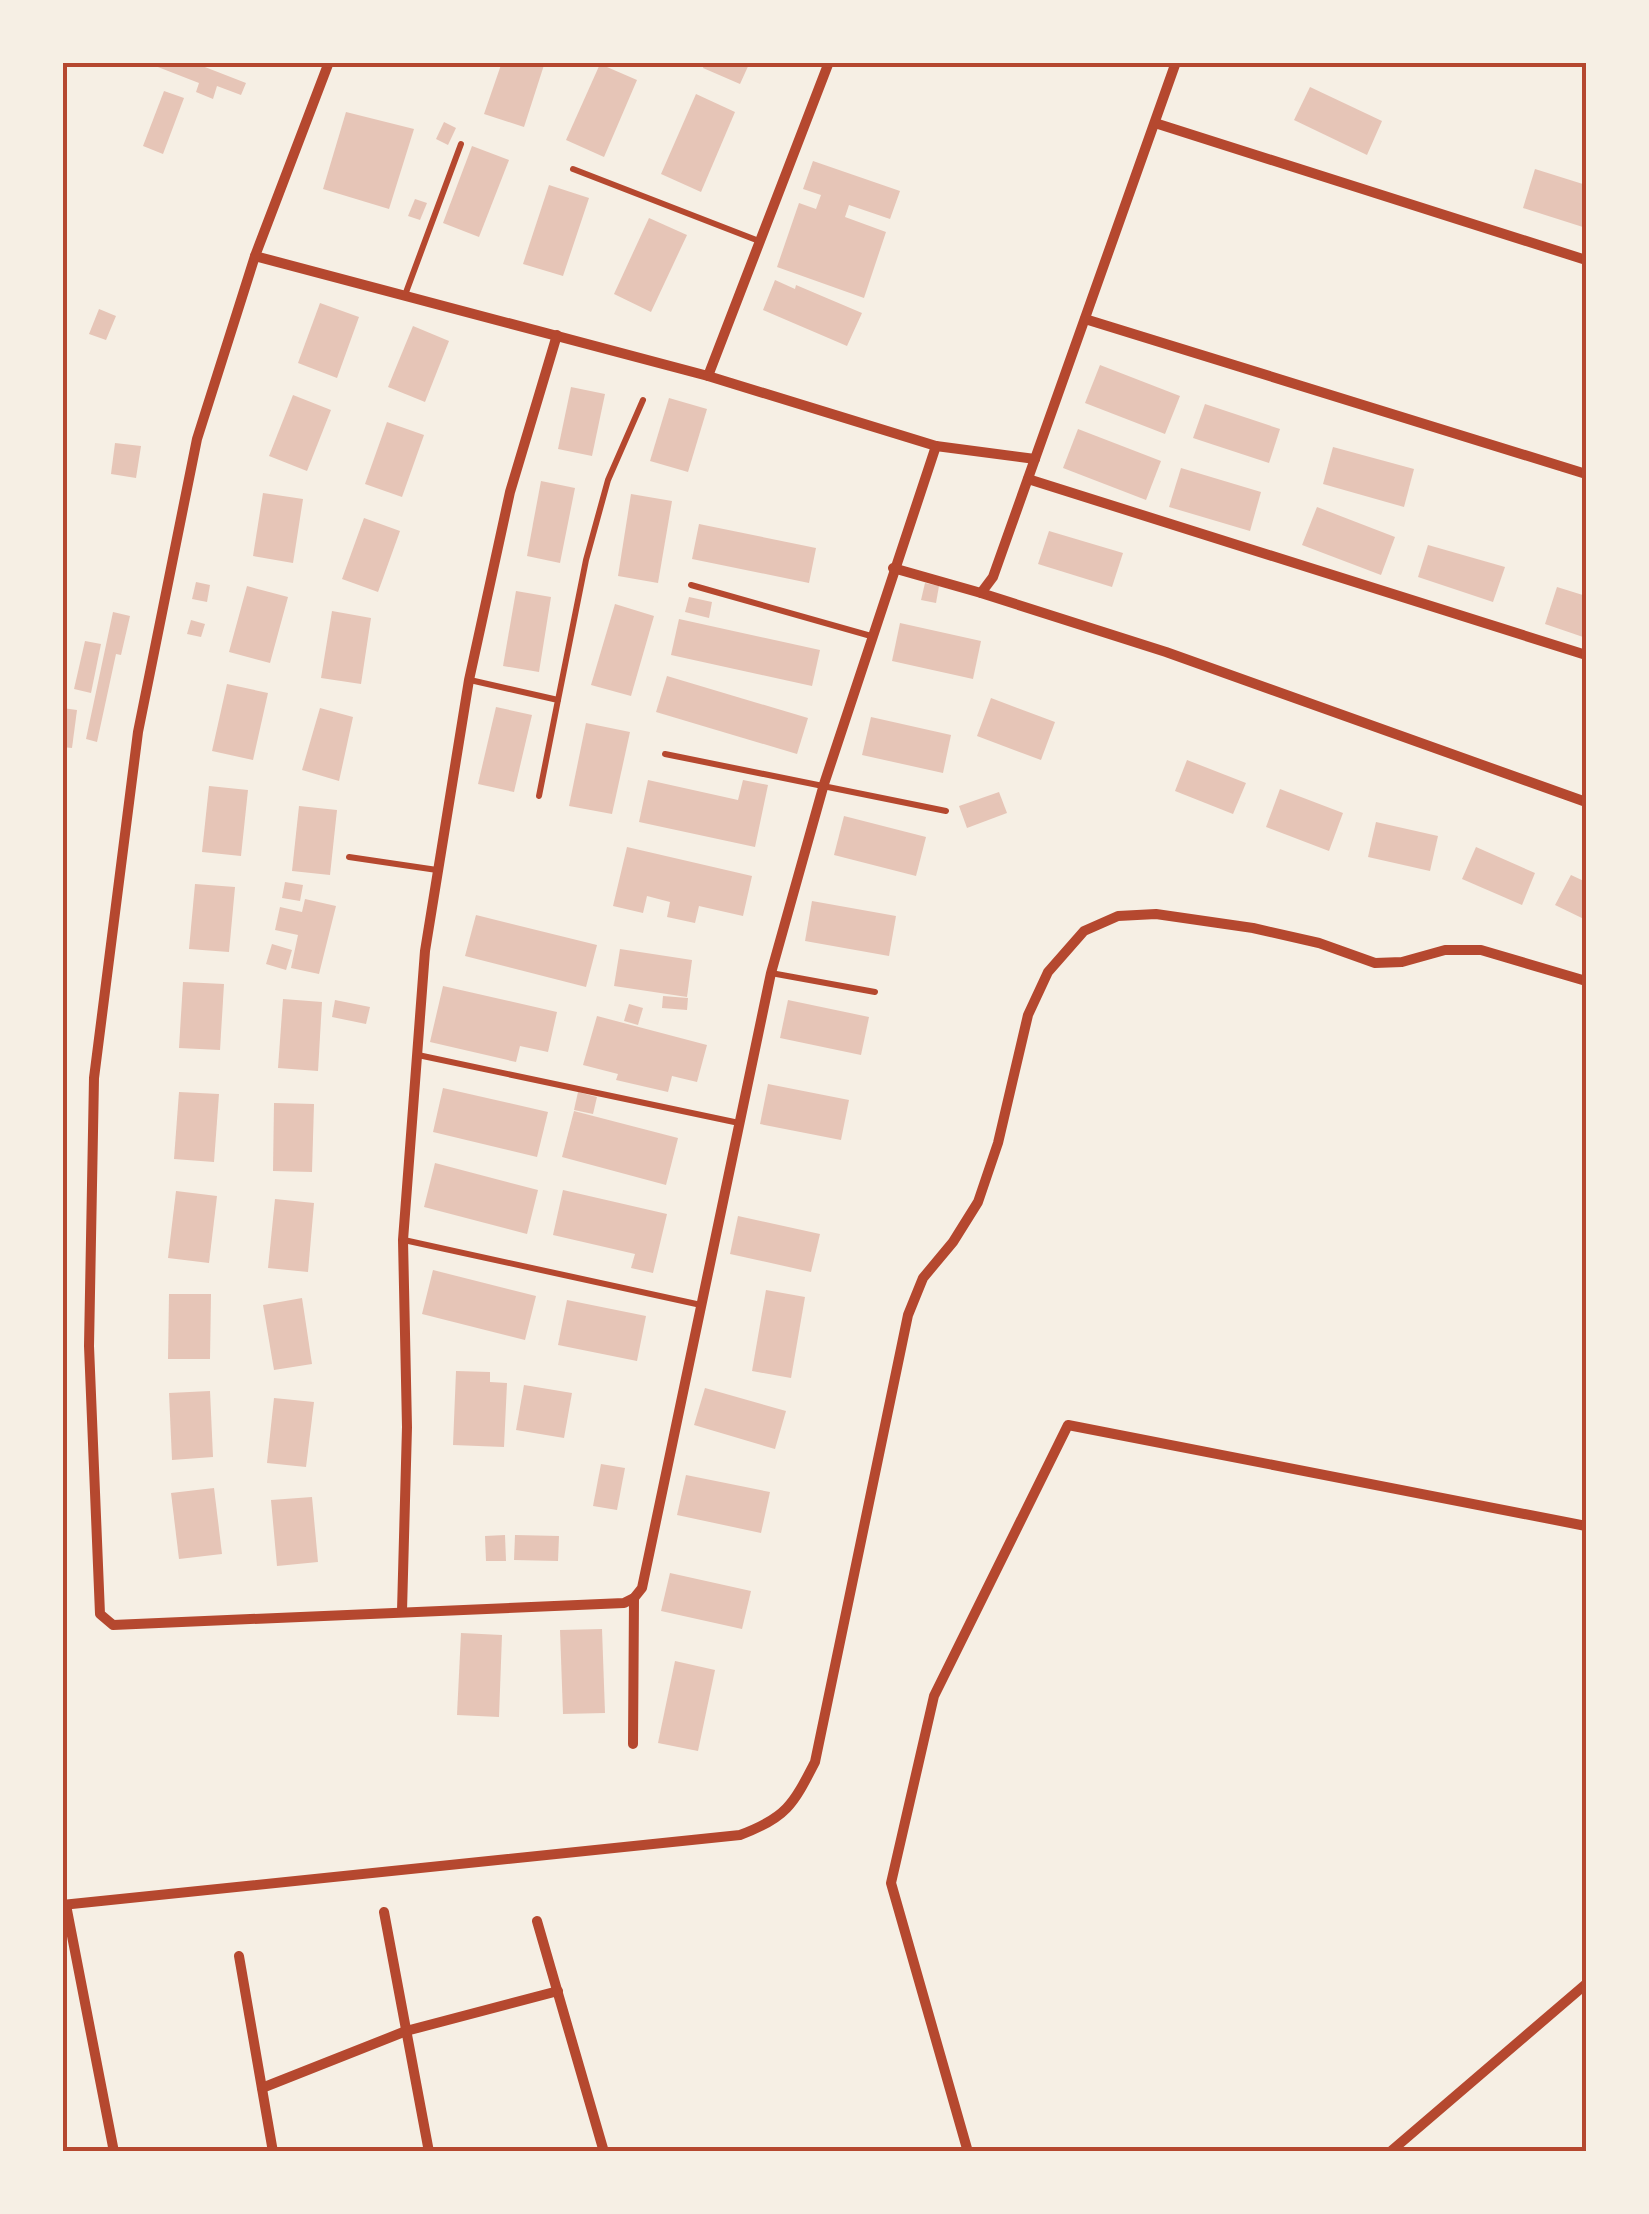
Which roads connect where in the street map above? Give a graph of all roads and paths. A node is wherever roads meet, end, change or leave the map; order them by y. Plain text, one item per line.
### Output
1 (329, 62) edge
2 (829, 62) edge
3 (1176, 62) edge
4 (1155, 124) junction
5 (461, 144) dead end
6 (573, 170) dead end
7 (760, 241) junction
8 (254, 256) junction
9 (1586, 260) edge
10 (405, 296) junction
11 (1085, 319) junction
12 (557, 335) junction
13 (708, 376) junction
14 (644, 400) dead end
15 (936, 446) junction
16 (1035, 459) junction
17 (1586, 474) edge
18 (1028, 479) junction
19 (893, 568) junction
20 (691, 584) dead end
21 (981, 593) junction
22 (872, 636) junction
23 (1586, 655) edge
24 (469, 680) junction
25 (558, 700) junction
26 (665, 754) dead end
27 (824, 784) junction
28 (539, 796) dead end
29 (1586, 802) edge
30 (946, 811) dead end
31 (349, 857) dead end
32 (438, 870) junction
33 (772, 973) junction
34 (1586, 981) edge
35 (875, 992) dead end
36 (417, 1055) junction
37 (740, 1124) junction
38 (403, 1240) junction
39 (701, 1305) junction
40 (1586, 1526) edge
41 (634, 1598) junction
42 (402, 1611) junction
43 (633, 1744) dead end
44 (64, 1905) edge
45 (384, 1912) dead end
46 (537, 1920) dead end
47 (239, 1956) dead end
48 (1586, 1984) edge
49 (558, 1990) junction
50 (406, 2031) junction
51 (262, 2088) junction
52 (114, 2152) edge
53 (273, 2152) edge
54 (429, 2152) edge
55 (604, 2152) edge
56 (968, 2152) edge
57 (1390, 2152) edge

1 - 8 street
2 - 7 street
3 - 4 street
4 - 9 street
4 - 11 street
5 - 10 lane
6 - 7 lane
7 - 13 street
8 - 10 street
8 - 42 street
10 - 12 street
11 - 16 street
11 - 17 street
12 - 13 street
12 - 24 street
13 - 15 street
14 - 25 lane
15 - 16 street
15 - 19 street
16 - 18 street
18 - 21 street
18 - 23 street
19 - 21 street
19 - 22 street
20 - 22 lane
21 - 29 street
22 - 27 street
24 - 25 lane
24 - 32 street
25 - 28 lane
26 - 27 lane
27 - 30 lane
27 - 33 street
31 - 32 lane
32 - 36 street
33 - 35 lane
33 - 37 street
34 - 44 street
36 - 37 lane
36 - 38 street
37 - 39 street
38 - 39 lane
38 - 42 street
39 - 41 street
40 - 56 street
41 - 42 street
41 - 43 street
44 - 52 street
45 - 50 street
46 - 49 street
47 - 51 street
48 - 57 street
49 - 50 street
49 - 55 street
50 - 51 street
50 - 54 street
51 - 53 street

